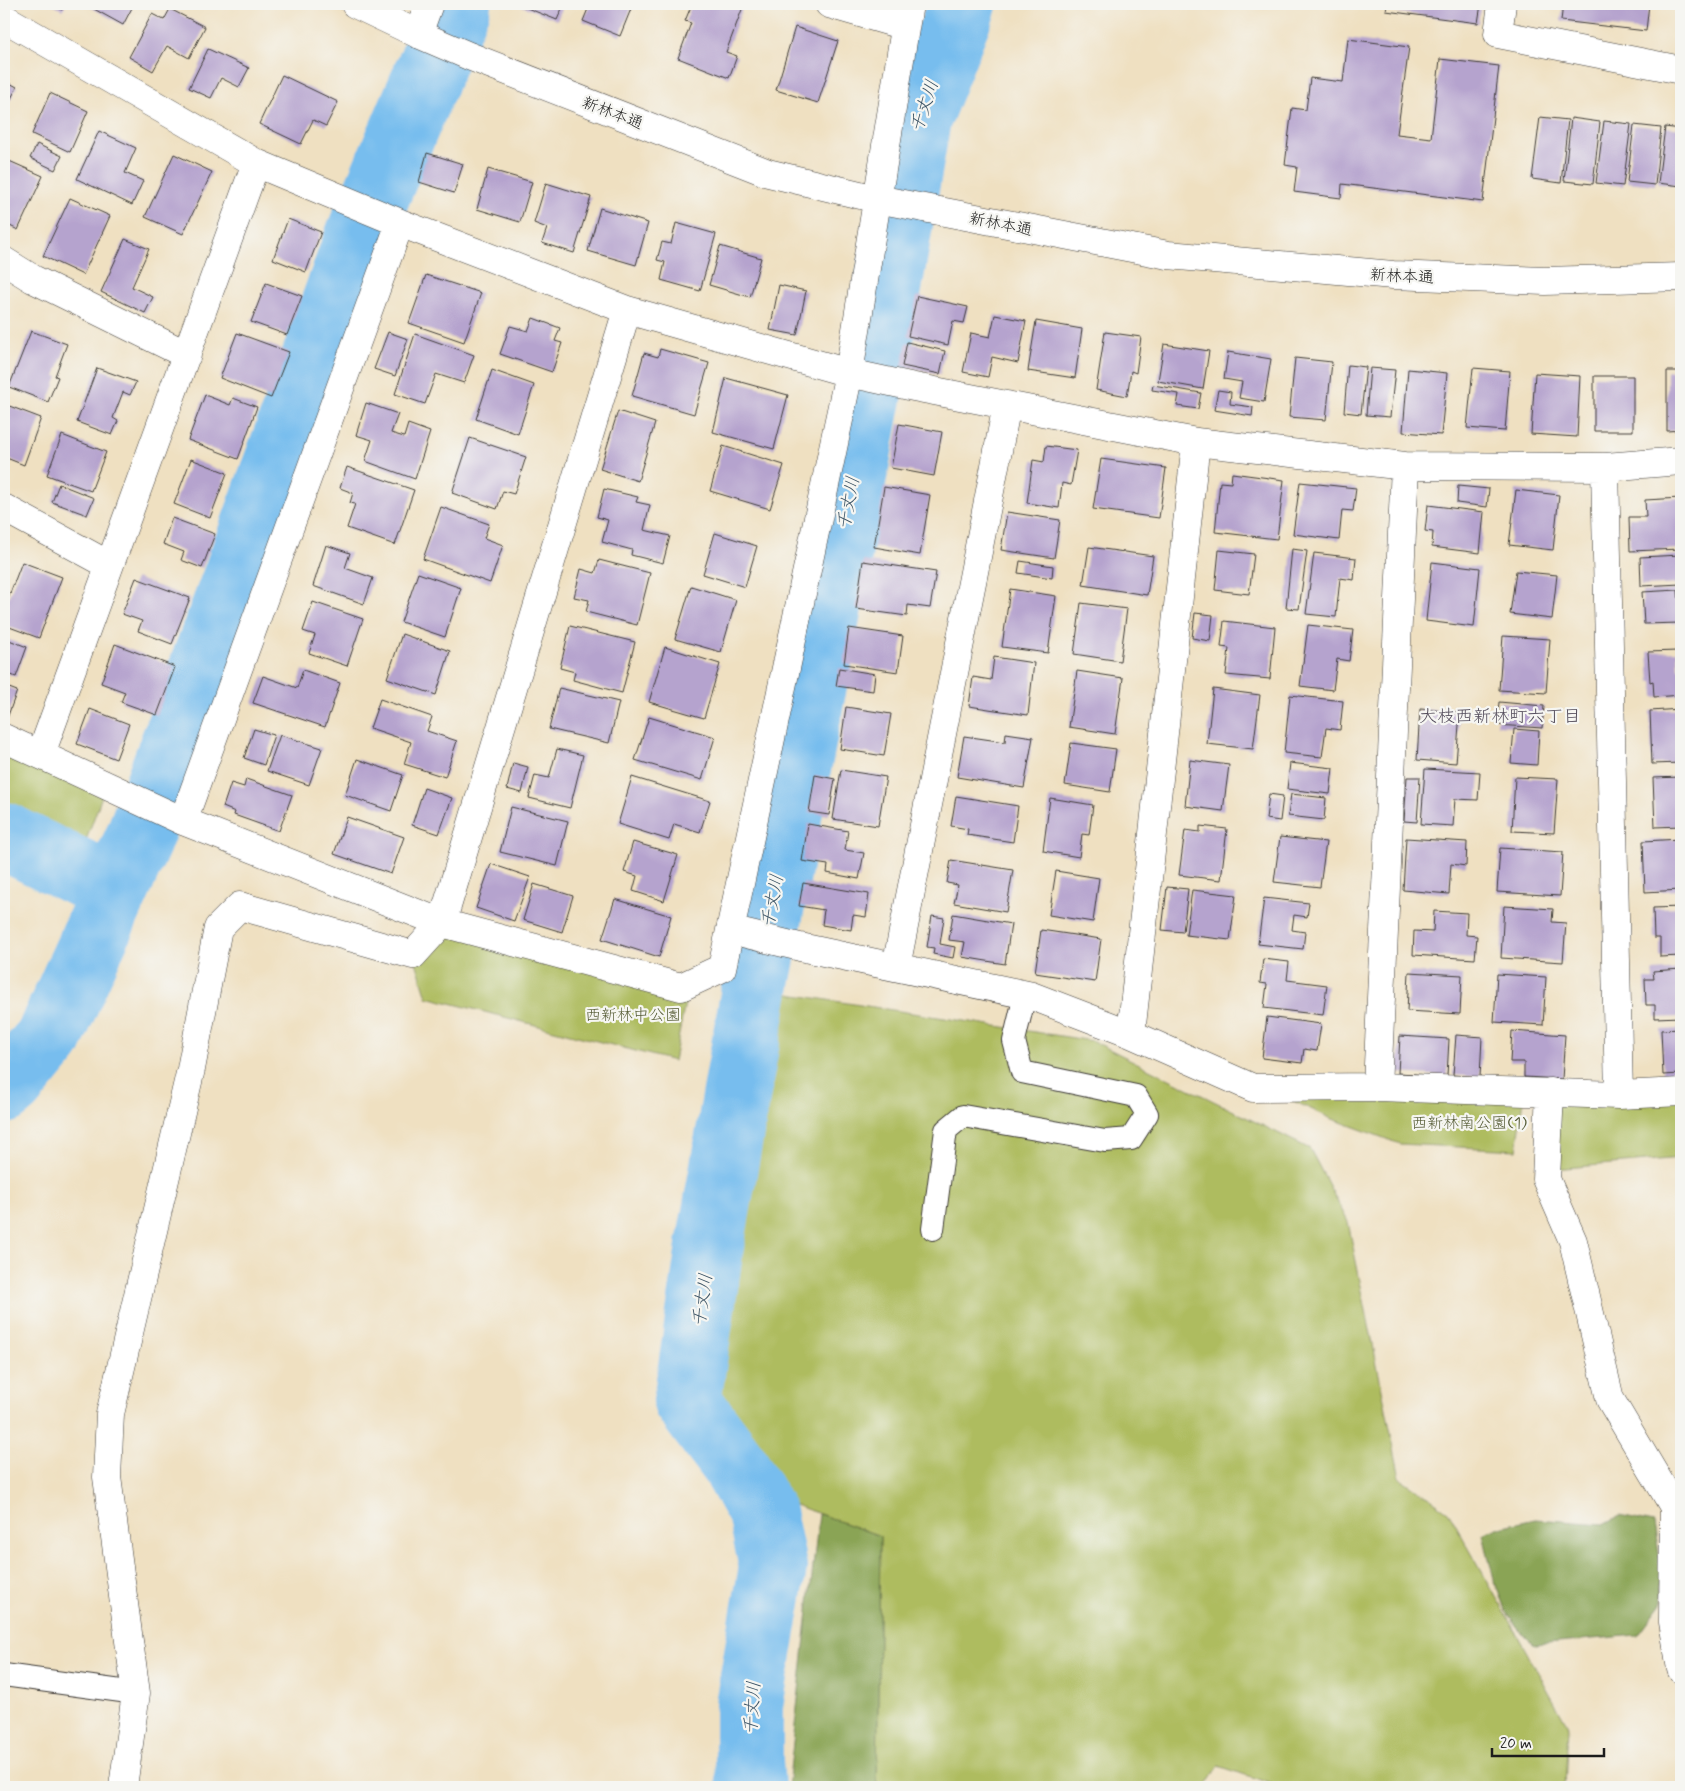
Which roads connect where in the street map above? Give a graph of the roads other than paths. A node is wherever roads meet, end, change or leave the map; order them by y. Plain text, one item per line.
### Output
1 (355, 4) edge
2 (429, 4) edge
3 (828, 4) edge
4 (1502, 4) edge
5 (907, 15) edge
6 (4, 18) edge
7 (418, 34) junction
8 (1681, 70) edge
9 (256, 163) junction
10 (877, 199) junction
11 (400, 223) junction
12 (4, 261) edge
13 (1681, 277) edge
14 (627, 310) junction
15 (186, 355) junction
16 (849, 373) junction
17 (1007, 405) junction
18 (1196, 442) junction
19 (1681, 461) edge
20 (1405, 466) junction
21 (1605, 467) junction
22 (4, 508) edge
23 (109, 565) junction
24 (4, 738) edge
25 (40, 754) junction
26 (183, 821) junction
27 (442, 923) junction
28 (730, 930) junction
29 (896, 967) junction
30 (1025, 995) junction
31 (1131, 1034) junction
32 (1377, 1087) junction
33 (1550, 1092) junction
34 (1681, 1092) edge
35 (1619, 1095) junction
36 (933, 1229) dead end
37 (1681, 1669) edge
38 (4, 1675) edge
39 (136, 1693) junction
40 (123, 1787) edge

1 - 7 street, 新林本通
2 - 7 street
3 - 5 street
4 - 8 street
5 - 10 street
6 - 9 street
7 - 10 street, 新林本通
9 - 11 street
9 - 15 street
10 - 13 street, 新林本通
10 - 16 street
11 - 14 street
11 - 26 street
12 - 15 street
14 - 16 street
14 - 27 street
15 - 23 street
16 - 17 street
16 - 28 street
17 - 18 street
17 - 29 street
18 - 20 street
18 - 31 street
19 - 21 street
20 - 21 street
20 - 32 street
21 - 35 street
22 - 23 street
23 - 25 street
24 - 25 street
25 - 26 street
26 - 27 street
27 - 28 street
27 - 39 street
28 - 29 street
29 - 30 street
30 - 31 street
30 - 36 lane
31 - 32 street
32 - 33 street
33 - 35 street
33 - 37 street
34 - 35 street
38 - 39 lane
39 - 40 street

